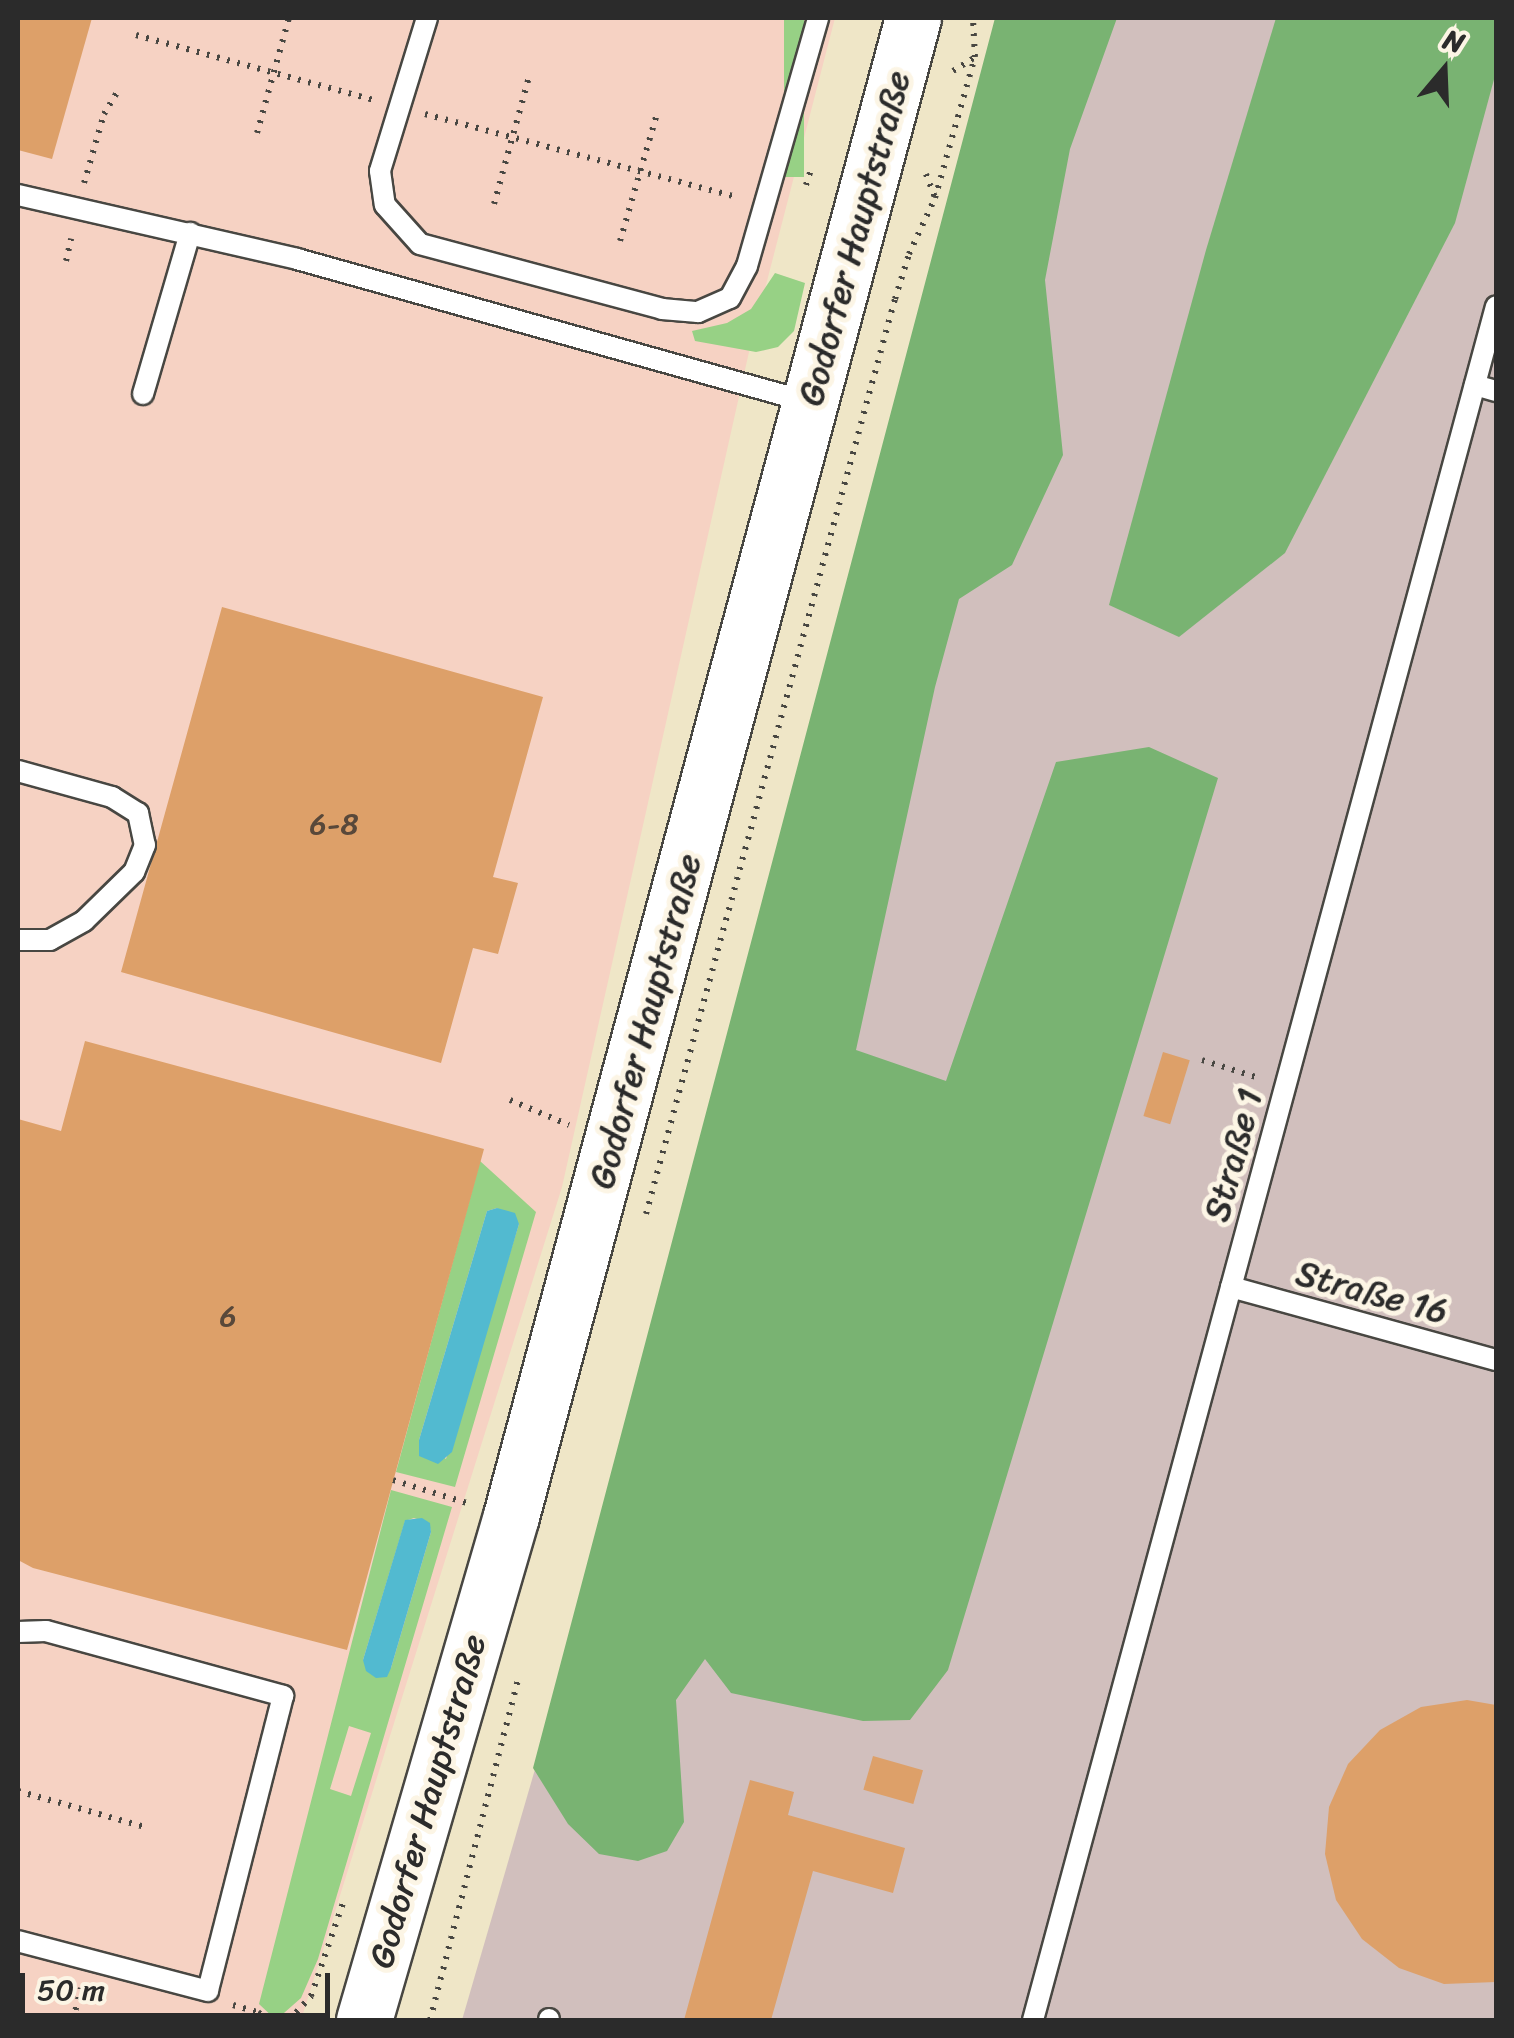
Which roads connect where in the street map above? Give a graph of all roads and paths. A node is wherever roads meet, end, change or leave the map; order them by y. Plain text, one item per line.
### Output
1 (289, 18) edge
2 (427, 18) edge
3 (818, 18) edge
4 (913, 18) edge
5 (972, 18) edge
6 (975, 57) junction
7 (954, 70) dead end
8 (530, 72) dead end
9 (118, 90) dead end
10 (658, 110) dead end
11 (256, 133) dead end
12 (640, 172) junction
13 (926, 174) dead end
14 (18, 196) edge
15 (936, 198) junction
16 (494, 204) dead end
17 (764, 205) junction
18 (76, 212) junction
19 (190, 233) junction
20 (620, 241) dead end
21 (66, 261) dead end
22 (1496, 306) edge
23 (1475, 386) junction
24 (1496, 391) edge
25 (143, 394) dead end
26 (810, 403) junction
27 (18, 771) edge
28 (18, 940) edge
29 (1202, 1060) dead end
30 (1286, 1087) junction
31 (510, 1100) dead end
32 (613, 1138) junction
33 (643, 1226) dead end
34 (1231, 1288) junction
35 (1496, 1360) edge
36 (393, 1480) dead end
37 (511, 1516) junction
38 (18, 1632) edge
39 (522, 1664) dead end
40 (18, 1791) edge
41 (149, 1828) dead end
42 (343, 1903) dead end
43 (18, 1941) edge
44 (370, 1995) edge
45 (290, 2020) edge
46 (325, 2020) edge
47 (430, 2020) edge
48 (1033, 2020) edge

1 - 11 path
2 - 17 lane
3 - 17 lane
4 - 26 main road, Godorfer Hauptstraße
5 - 6 path
6 - 7 path
6 - 15 path
8 - 16 path
9 - 18 path
10 - 12 path
12 - 17 path
12 - 20 path
13 - 15 path
14 - 18 lane
15 - 33 path
18 - 19 lane
18 - 21 path
19 - 25 lane
19 - 26 lane
22 - 23 lane, Straße 1
23 - 24 lane
23 - 30 lane, Straße 1
26 - 32 main road, Godorfer Hauptstraße
27 - 28 lane
29 - 30 path
30 - 34 lane, Straße 1
31 - 32 path
32 - 37 main road, Godorfer Hauptstraße
34 - 35 lane, Straße 16
34 - 48 lane, Straße 1
36 - 37 path
37 - 44 main road, Godorfer Hauptstraße
38 - 43 lane
39 - 47 path
40 - 41 path
42 - 45 path
44 - 46 main road

